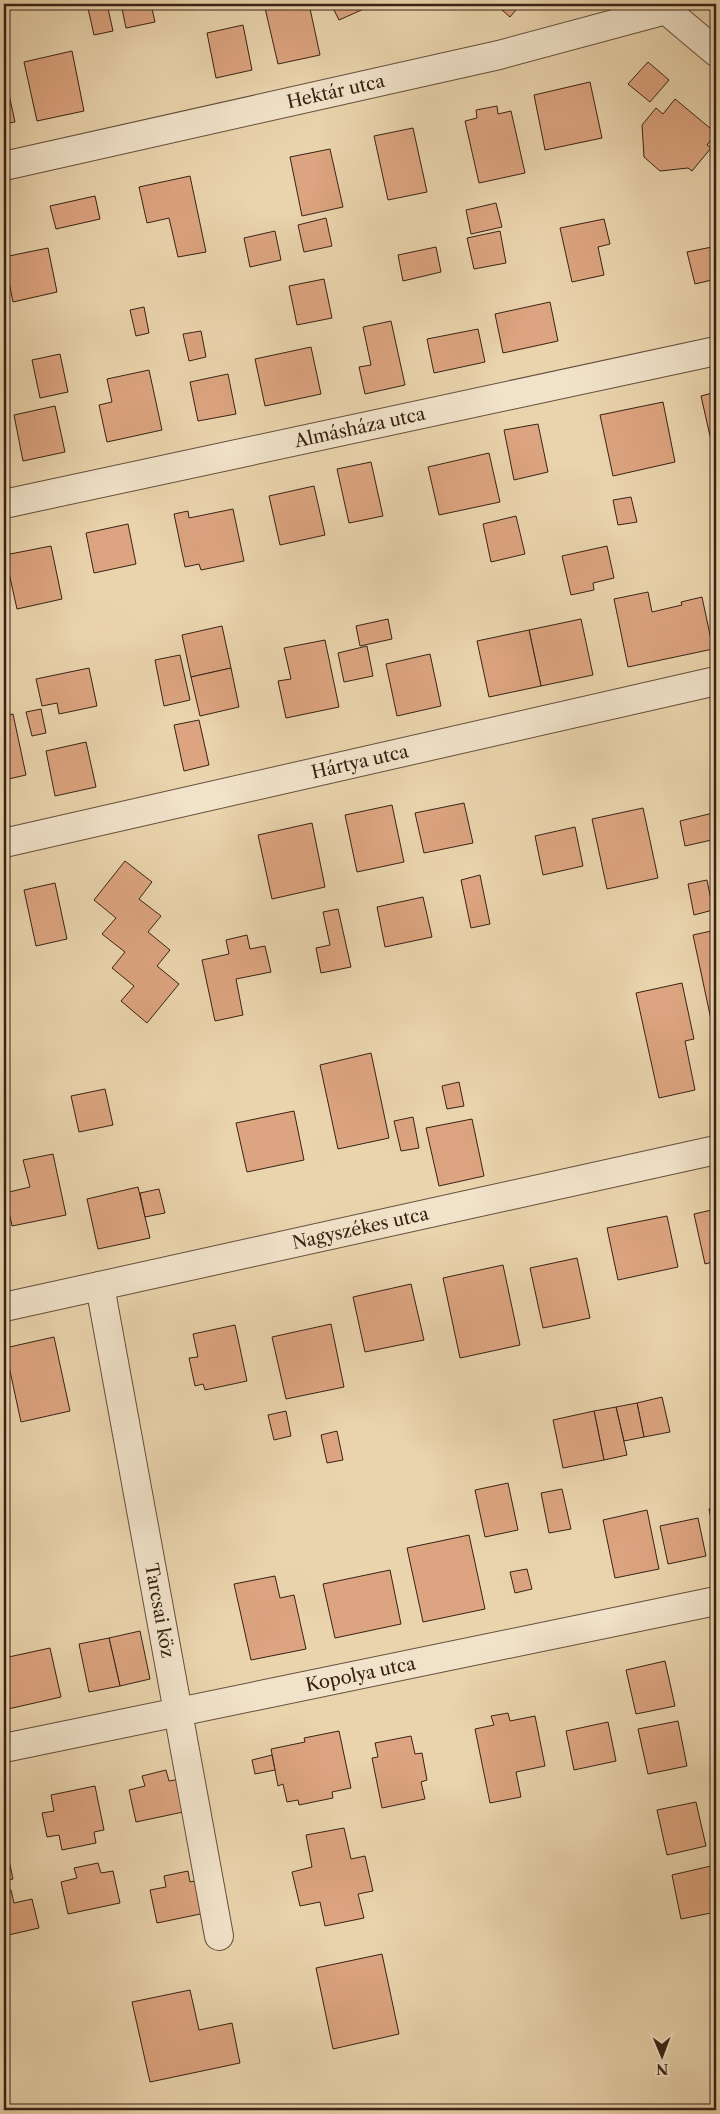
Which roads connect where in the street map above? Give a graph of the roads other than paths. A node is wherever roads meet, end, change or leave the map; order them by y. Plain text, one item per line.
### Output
1 (663, 7) edge
2 (712, 40) edge
3 (4, 166) edge
4 (716, 351) edge
5 (4, 504) edge
6 (716, 681) edge
7 (4, 843) edge
8 (716, 1150) edge
9 (100, 1286) junction
10 (4, 1307) edge
11 (716, 1601) edge
12 (178, 1712) junction
13 (4, 1748) edge
14 (219, 1936) dead end

1 - 2 street
1 - 3 street, Hektár utca
4 - 5 street, Almásháza utca
6 - 7 street, Hártya utca
8 - 9 street, Nagyszékes utca
9 - 10 street, Nagyszékes utca
9 - 12 street, Tarcsai köz
11 - 12 street, Kopolya utca
12 - 13 street, Kopolya utca
12 - 14 street, Tarcsai köz

